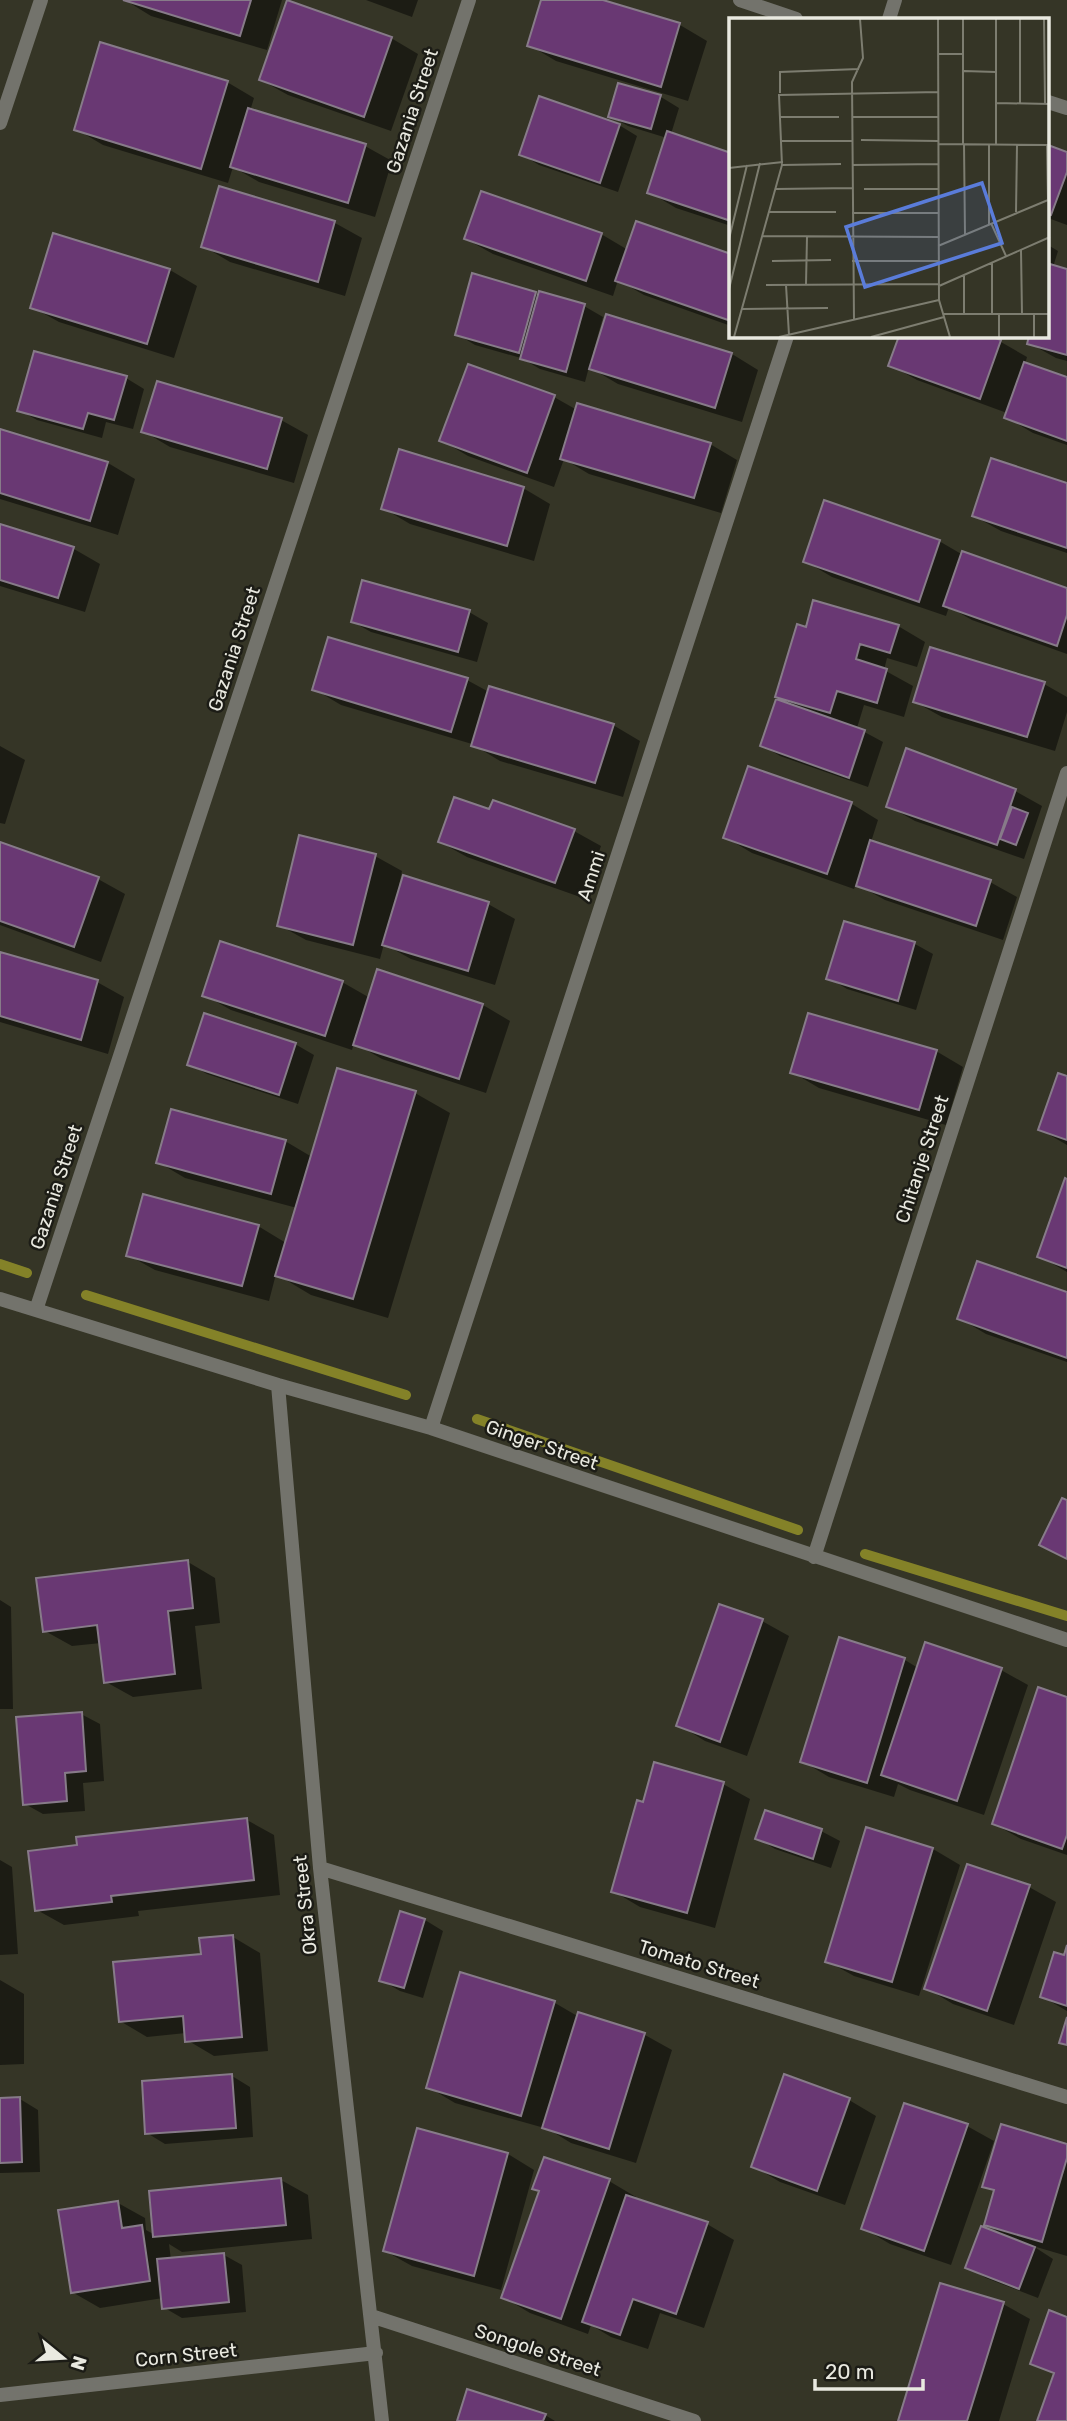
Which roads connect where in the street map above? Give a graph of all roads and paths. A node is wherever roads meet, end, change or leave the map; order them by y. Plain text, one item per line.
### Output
1 (41, 0) edge
2 (469, 0) edge
3 (740, 0) edge
4 (895, 0) edge
5 (793, 18) edge
6 (889, 18) edge
7 (1050, 103) edge
8 (1067, 108) edge
9 (0, 123) edge
10 (786, 338) edge
11 (1067, 773) edge
12 (0, 1299) edge
13 (36, 1310) junction
14 (278, 1385) junction
15 (431, 1428) junction
16 (814, 1557) junction
17 (1067, 1640) edge
18 (320, 1868) junction
19 (1067, 2097) edge
20 (371, 2316) junction
21 (376, 2353) junction
22 (0, 2395) edge
23 (382, 2421) edge
24 (694, 2421) edge

1 - 9 street
2 - 13 street, Gazania Street
3 - 5 street
4 - 6 street
7 - 8 street
10 - 15 street, Ammi
11 - 16 street, Chitanje Street
12 - 13 street, Ginger Street
13 - 14 street, Ginger Street
14 - 15 street, Ginger Street
14 - 18 street, Okra Street
15 - 16 street, Ginger Street
16 - 17 street, Ginger Street
18 - 19 street, Tomato Street
18 - 20 street, Okra Street
20 - 21 street, Okra Street
20 - 24 street, Songole Street
21 - 22 street, Corn Street
21 - 23 street, Okra Street

